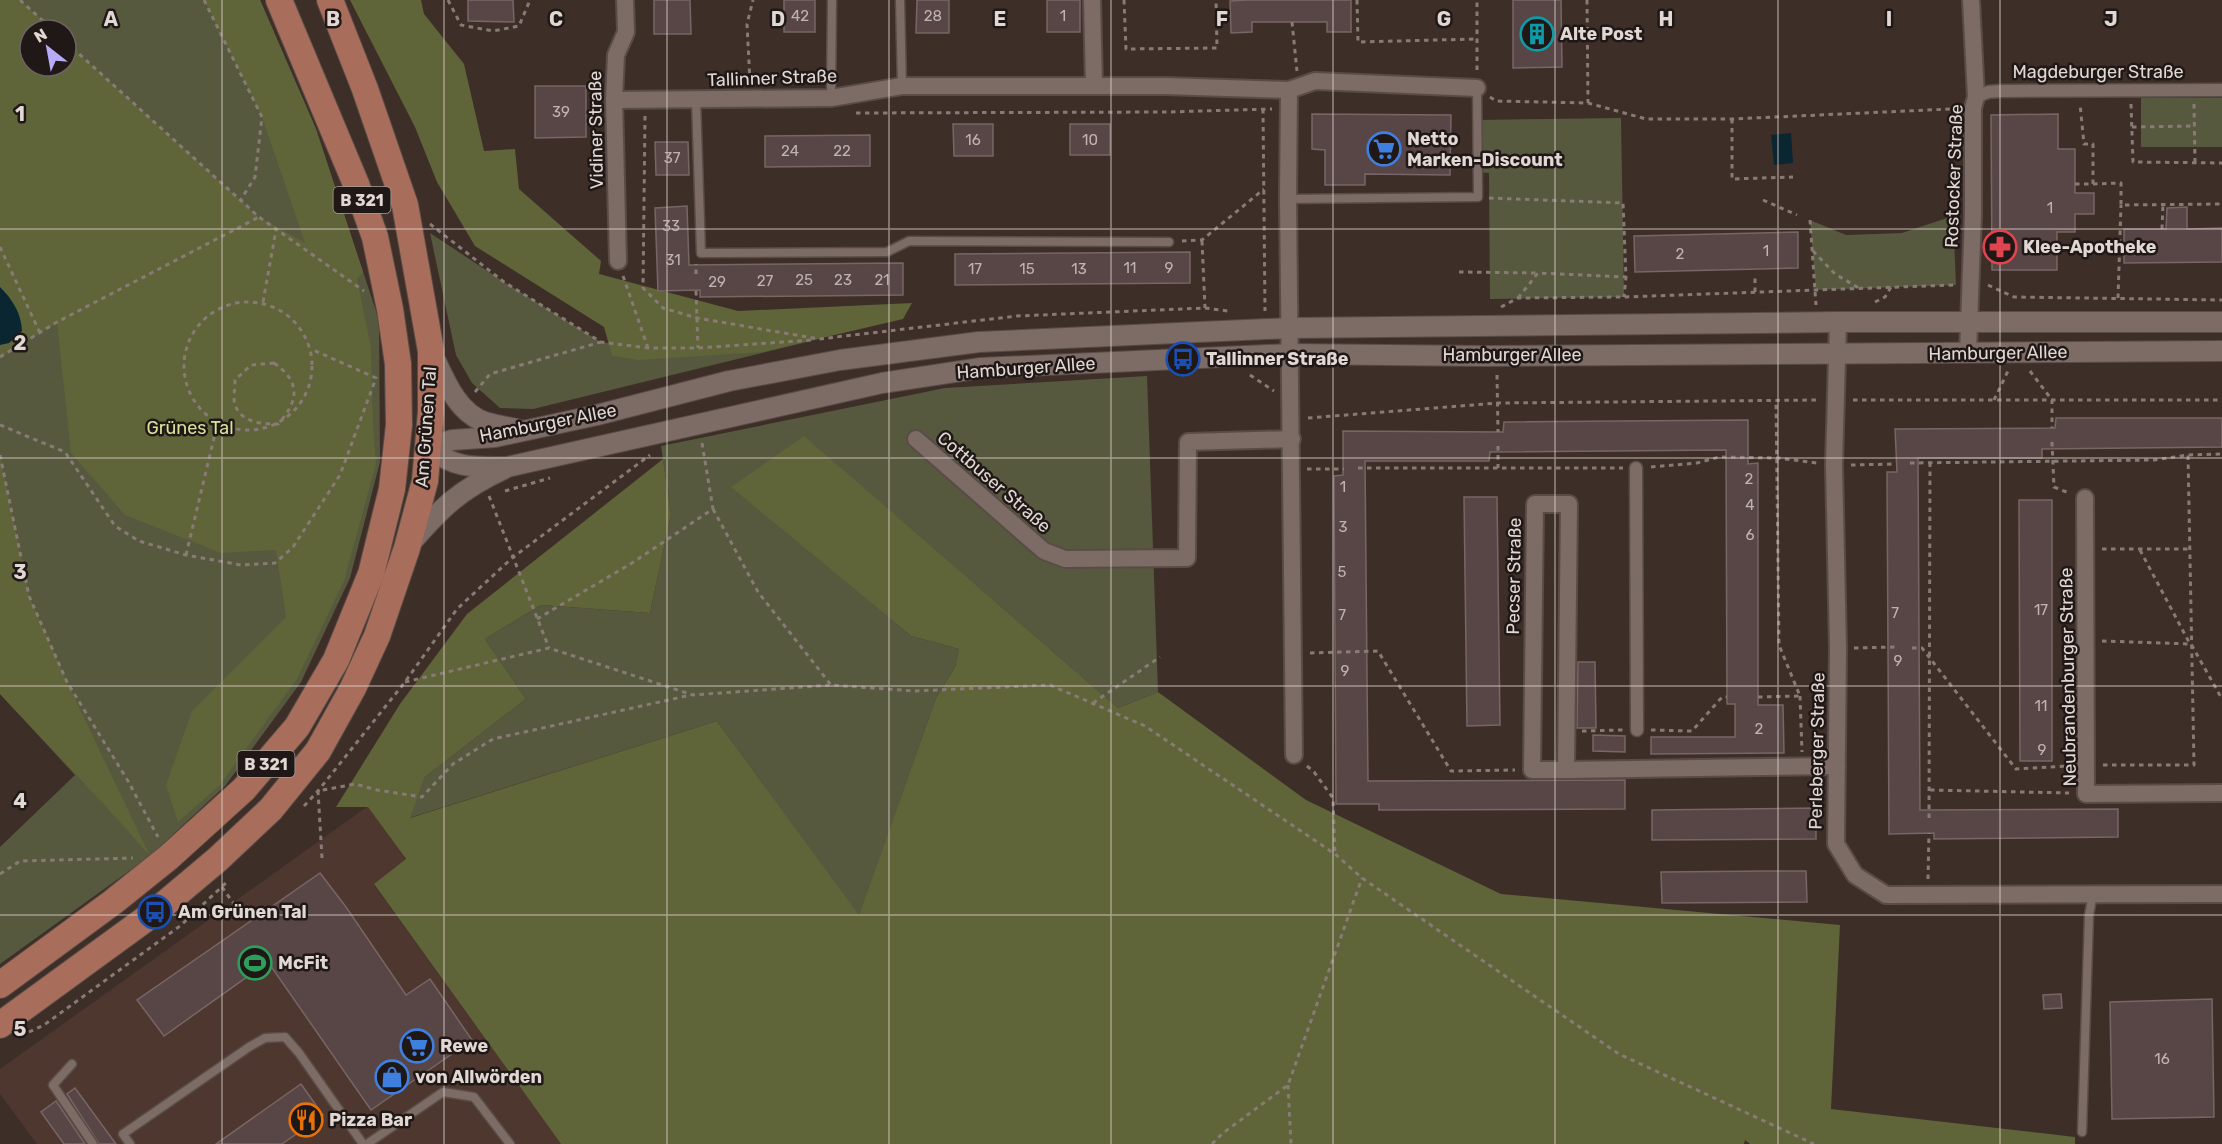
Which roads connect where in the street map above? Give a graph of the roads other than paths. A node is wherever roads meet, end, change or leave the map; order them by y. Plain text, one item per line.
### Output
1 (279, 0) edge
2 (330, 0) edge
3 (625, 0) edge
4 (832, 0) edge
5 (900, 0) edge
6 (1092, 0) edge
7 (1971, 0) edge
8 (902, 86) junction
9 (1094, 86) junction
10 (1294, 88) junction
11 (1477, 88) joint
12 (2222, 90) edge
13 (1976, 97) junction
14 (831, 98) junction
15 (614, 100) junction
16 (696, 100) junction
17 (1288, 199) junction
18 (1169, 242) road end
19 (618, 261) road end
20 (1838, 322) junction
21 (2222, 322) edge
22 (1969, 323) junction
23 (1290, 328) junction
24 (431, 351) junction
25 (2222, 351) edge
26 (1968, 353) junction
27 (1290, 354) junction
28 (1837, 355) junction
29 (400, 412) junction
30 (523, 430) junction
31 (916, 439) dead end
32 (1292, 439) junction
33 (428, 448) junction
34 (507, 467) junction
35 (1636, 468) road end
36 (392, 489) junction
37 (2085, 498) road end
38 (407, 548) junction
39 (1636, 730) dead end
40 (1294, 755) road end
41 (1837, 766) junction
42 (1566, 770) junction
43 (2222, 793) edge
44 (2093, 893) junction
45 (2222, 894) edge
46 (0, 985) edge
47 (0, 1025) edge
48 (72, 1064) dead end
49 (2082, 1132) dead end
50 (93, 1144) edge
51 (130, 1144) edge
52 (365, 1144) edge
53 (510, 1144) edge

1 - 29 main road, Am Grünen Tal / B 321
2 - 24 main road, Am Grünen Tal / B 321
3 - 15 street, Vidiner Straße
4 - 14 lane
5 - 8 lane
6 - 9 street
7 - 13 street, Rostocker Straße
8 - 9 street, Tallinner Straße
8 - 14 street, Tallinner Straße
9 - 10 street, Tallinner Straße
10 - 11 street, Tallinner Straße
10 - 17 street
11 - 17 lane
12 - 13 street, Magdeburger Straße
13 - 22 street, Rostocker Straße
14 - 16 street, Tallinner Straße
15 - 16 street, Tallinner Straße
15 - 19 street, Vidiner Straße
16 - 18 lane
17 - 23 street
20 - 22 street, Hamburger Allee
20 - 23 street, Hamburger Allee
20 - 28 street, Perleberger Straße
21 - 22 street, Hamburger Allee
22 - 26 street, Rostocker Straße
23 - 27 street
23 - 30 street, Hamburger Allee
24 - 30 street
24 - 33 main road, Am Grünen Tal / B 321
25 - 26 street, Hamburger Allee
26 - 28 street, Hamburger Allee
27 - 28 street, Hamburger Allee
27 - 32 street
27 - 34 street, Hamburger Allee
28 - 41 street, Perleberger Straße
29 - 33 main road
29 - 36 main road, Am Grünen Tal / B 321
30 - 33 street, Hamburger Allee
31 - 32 street, Cottbuser Straße
32 - 40 street
33 - 34 street, Hamburger Allee
33 - 36 main road
33 - 38 main road, Am Grünen Tal / B 321
34 - 38 street
35 - 39 street
36 - 46 main road, Am Grünen Tal / B 321
37 - 43 street, Neubrandenburger Straße
38 - 47 main road, Am Grünen Tal / B 321
41 - 42 street
41 - 44 street, Perleberger Straße
42 - 42 street, Pecser Straße
44 - 45 street, Perleberger Straße
44 - 49 lane
48 - 50 lane
51 - 52 lane
52 - 53 lane

